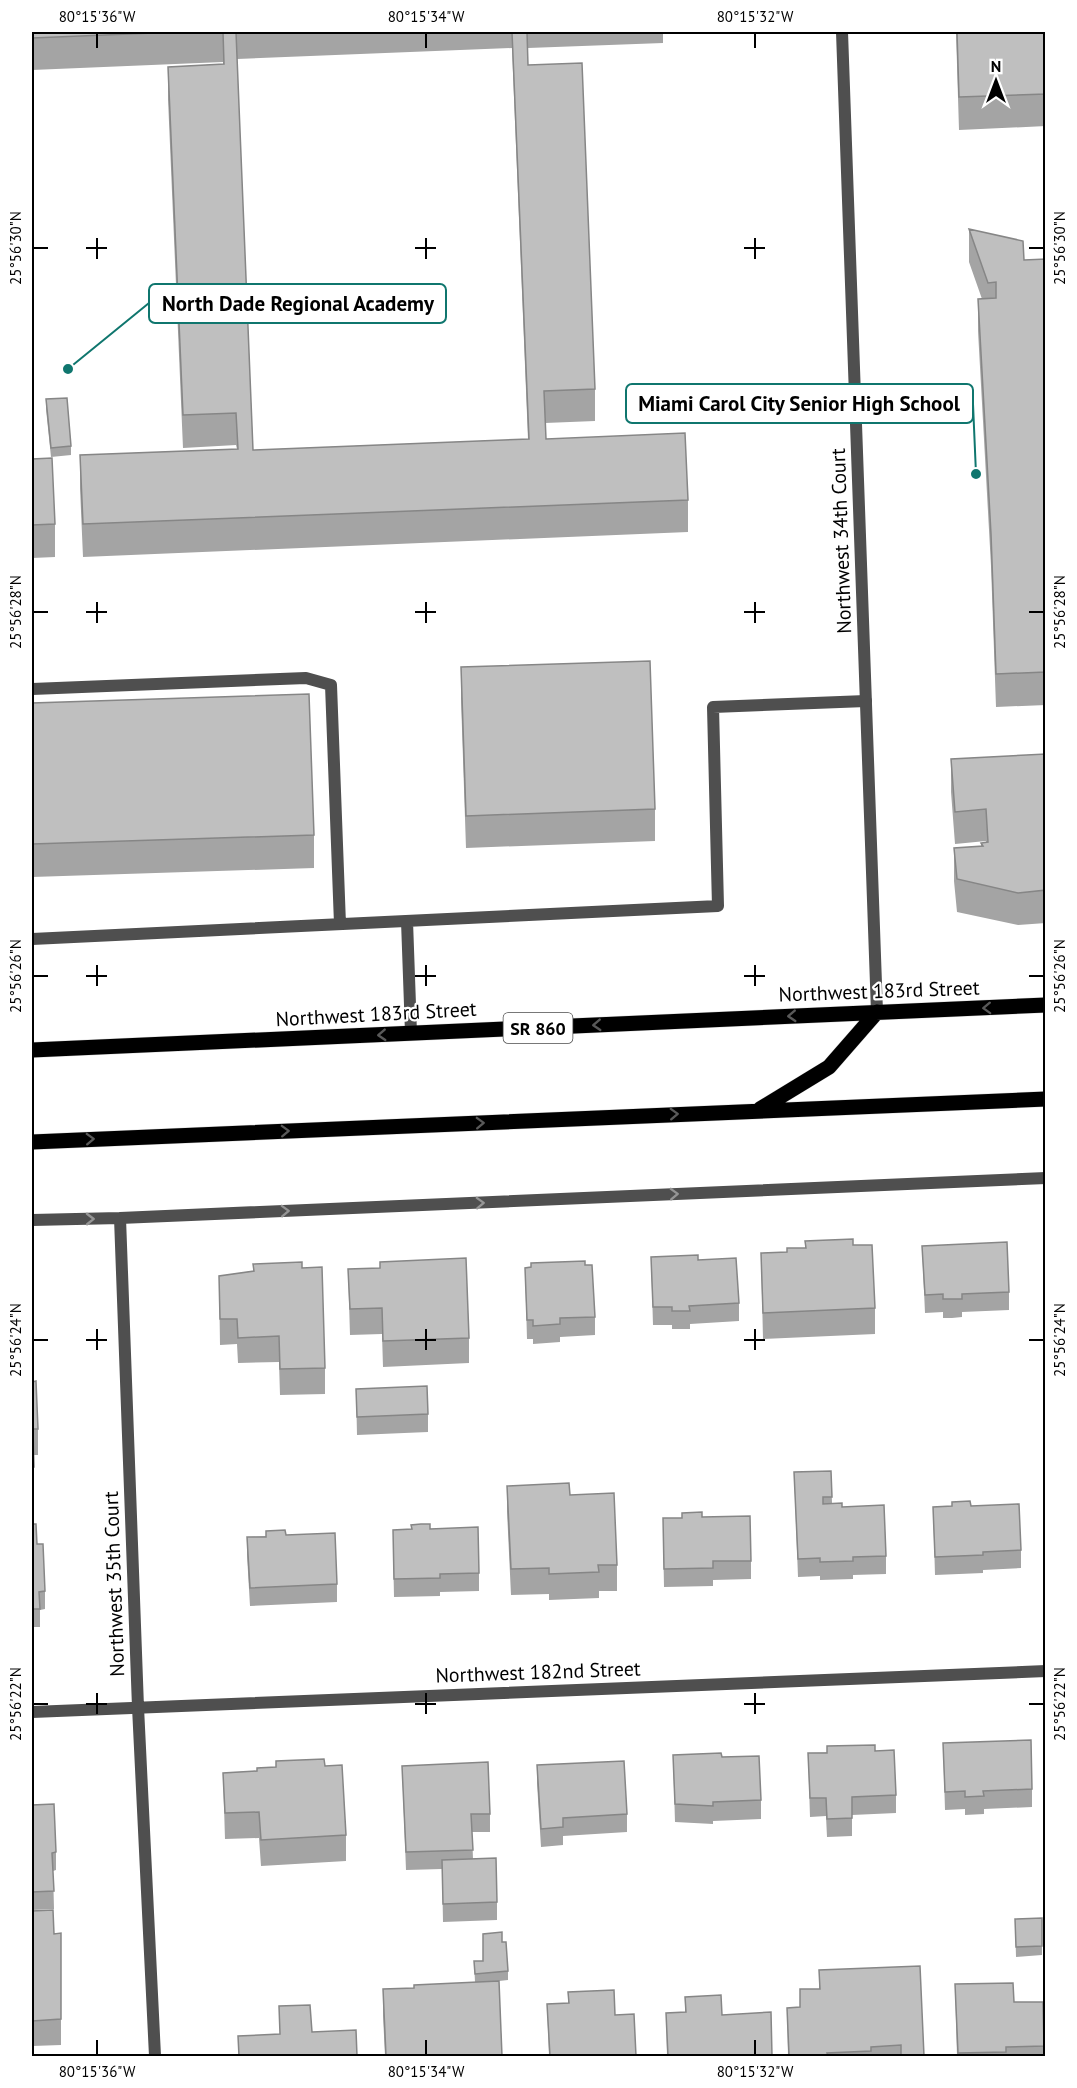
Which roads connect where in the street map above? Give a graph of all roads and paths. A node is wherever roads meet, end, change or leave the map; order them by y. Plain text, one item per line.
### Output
1 (842, 32) edge
2 (32, 689) edge
3 (866, 701) junction
4 (407, 921) junction
5 (340, 924) junction
6 (32, 939) edge
7 (1046, 1005) edge
8 (877, 1012) junction
9 (411, 1033) junction
10 (32, 1050) edge
11 (1046, 1099) edge
12 (758, 1111) junction
13 (32, 1142) edge
14 (1046, 1178) edge
15 (120, 1218) junction
16 (32, 1220) edge
17 (1046, 1671) edge
18 (138, 1707) junction
19 (32, 1712) edge
20 (154, 2056) edge

1 - 3 street, Northwest 34th Court
2 - 5 street
3 - 4 street
3 - 8 street, Northwest 34th Court
4 - 5 street
4 - 9 street
5 - 6 street
7 -> 8 main road, Northwest 183rd Street / SR 860
8 -> 9 main road, Northwest 183rd Street / SR 860
8 - 12 main road
9 -> 10 main road, Northwest 183rd Street / SR 860
11 - 12 main road
13 -> 12 main road
15 -> 14 street
16 -> 15 street
15 - 18 street, Northwest 35th Court
17 - 18 street, Northwest 182nd Street
18 - 19 street, Northwest 182nd Street
18 - 20 street, Northwest 35th Court

